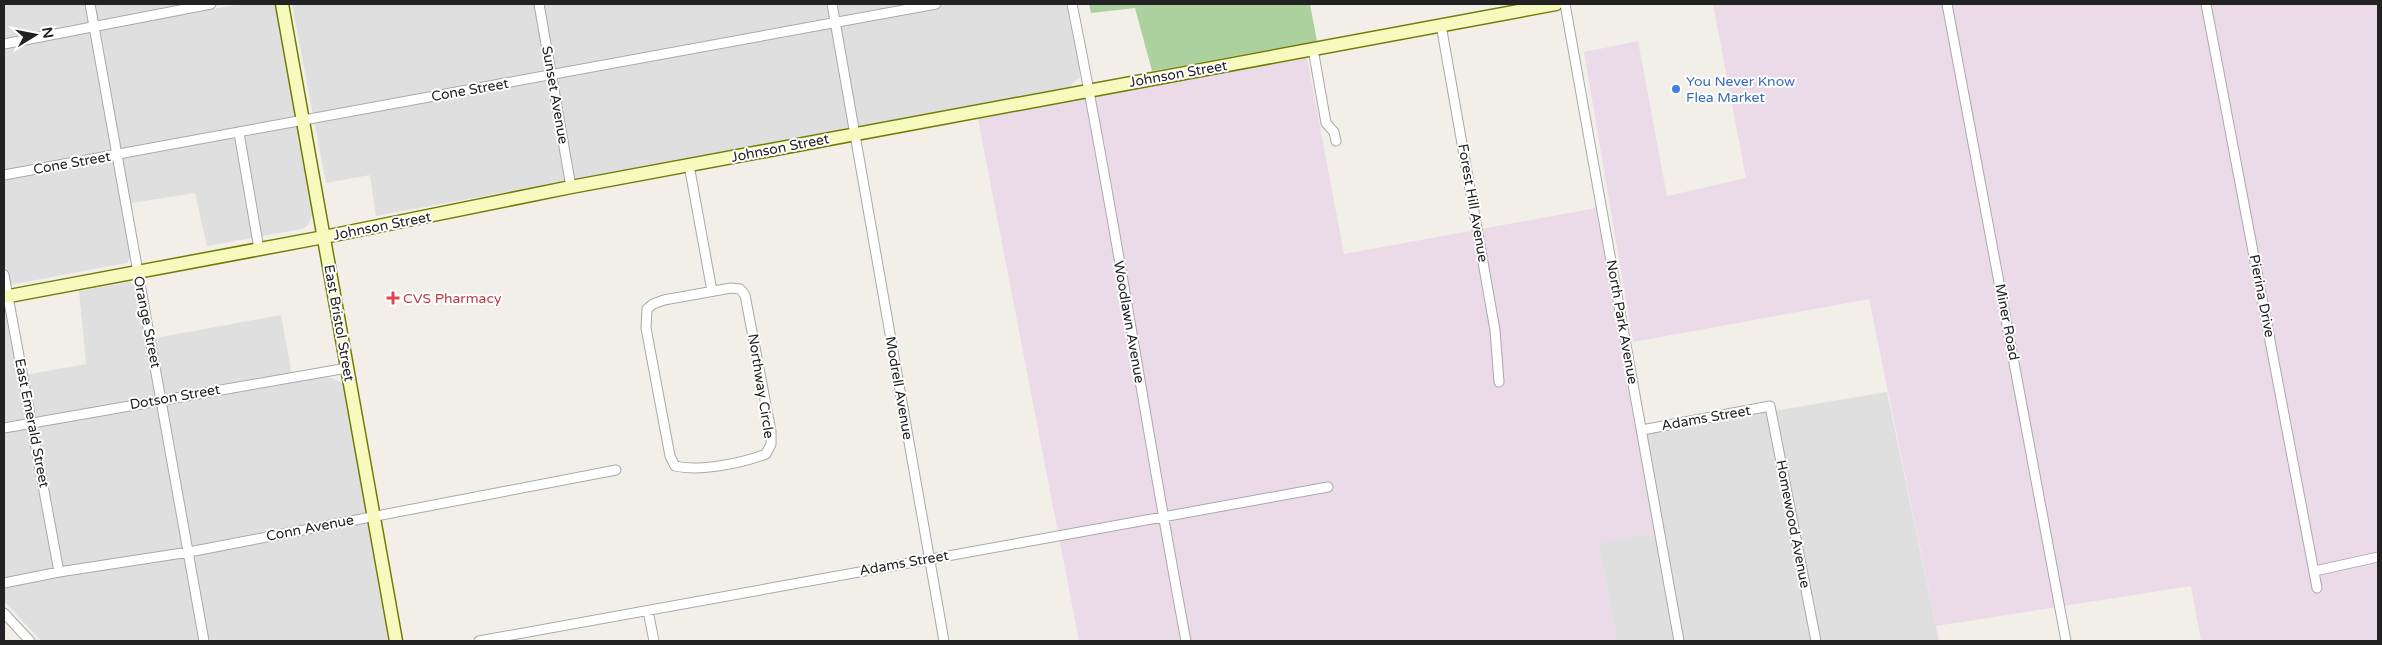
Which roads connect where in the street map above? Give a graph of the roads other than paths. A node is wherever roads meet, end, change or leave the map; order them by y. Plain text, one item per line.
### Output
1 (90, 4) edge
2 (211, 4) edge
3 (282, 4) edge
4 (539, 4) edge
5 (832, 4) edge
6 (936, 4) edge
7 (1072, 4) edge
8 (1556, 4) edge
9 (1565, 4) edge
10 (1947, 4) edge
11 (2206, 4) edge
12 (836, 23) junction
13 (1442, 25) junction
14 (94, 27) junction
15 (4, 44) edge
16 (1313, 49) junction
17 (552, 75) junction
18 (1090, 91) junction
19 (303, 121) junction
20 (239, 132) junction
21 (855, 134) junction
22 (1336, 142) dead end
23 (116, 155) junction
24 (689, 165) junction
25 (4, 175) edge
26 (571, 187) junction
27 (324, 237) junction
28 (259, 249) junction
29 (137, 271) junction
30 (4, 275) edge
31 (712, 291) junction
32 (6, 296) edge
33 (347, 368) junction
34 (1499, 382) dead end
35 (162, 399) junction
36 (1770, 406) joint
37 (32, 423) junction
38 (4, 428) edge
39 (1642, 430) junction
40 (616, 470) dead end
41 (1328, 487) dead end
42 (374, 516) junction
43 (1162, 516) junction
44 (189, 552) junction
45 (2378, 557) edge
46 (930, 558) junction
47 (2315, 571) junction
48 (59, 572) junction
49 (4, 583) edge
50 (2317, 588) dead end
51 (648, 611) junction
52 (4, 613) edge
53 (30, 641) edge
54 (204, 641) edge
55 (396, 641) edge
56 (479, 641) edge
57 (654, 641) edge
58 (944, 641) edge
59 (1186, 641) edge
60 (1679, 641) edge
61 (1816, 641) edge
62 (2066, 641) edge

1 - 14 street, Orange Street
2 - 14 street
3 - 19 street, East Bristol Street
4 - 17 street, Sunset Avenue
5 - 12 street, Modrell Avenue
6 - 12 street, Cone Street
7 - 18 street, Woodlawn Avenue
8 - 13 street, Johnson Street
9 - 39 street, North Park Avenue
10 - 62 street, Miner Road
11 - 47 street, Pierina Drive
12 - 17 street, Cone Street
12 - 21 street, Modrell Avenue
13 - 16 street, Johnson Street
13 - 34 street, Forest Hill Avenue
14 - 15 street
14 - 23 street, Orange Street
16 - 18 street, Johnson Street
16 - 22 street
17 - 19 street, Cone Street
17 - 26 street, Sunset Avenue
18 - 21 street, Johnson Street
18 - 43 street, Woodlawn Avenue
19 - 20 street, Cone Street
19 - 27 street, East Bristol Street
20 - 23 street, Cone Street
20 - 28 street
21 - 24 street, Johnson Street
21 - 46 street, Modrell Avenue
23 - 25 street, Cone Street
23 - 29 street, Orange Street
24 - 26 street, Johnson Street
24 - 31 street
26 - 27 street, Johnson Street
27 - 28 street, Johnson Street
27 - 33 street, East Bristol Street
28 - 29 street, Johnson Street
29 - 32 street, Johnson Street
29 - 35 street, Orange Street
30 - 32 street, East Emerald Street
31 - 31 street, Northway Circle
32 - 37 street, East Emerald Street
33 - 35 street, Dotson Street
33 - 42 street, East Bristol Street
35 - 37 street, Dotson Street
35 - 44 street, Orange Street
36 - 39 street, Adams Street
36 - 61 street, Homewood Avenue
37 - 38 street, Dotson Street
37 - 48 street, East Emerald Street
39 - 60 street, North Park Avenue
40 - 42 street, Conn Avenue
41 - 43 street, Adams Street
42 - 44 street, Conn Avenue
42 - 55 street, East Bristol Street
43 - 46 street, Adams Street
43 - 59 street, Woodlawn Avenue
44 - 48 street, Conn Avenue
44 - 54 street, Orange Street
45 - 47 street
46 - 51 street, Adams Street
46 - 58 street, Modrell Avenue
47 - 50 street, Pierina Drive
48 - 49 street, Conn Avenue
51 - 56 street, Adams Street
51 - 57 street
52 - 53 street

